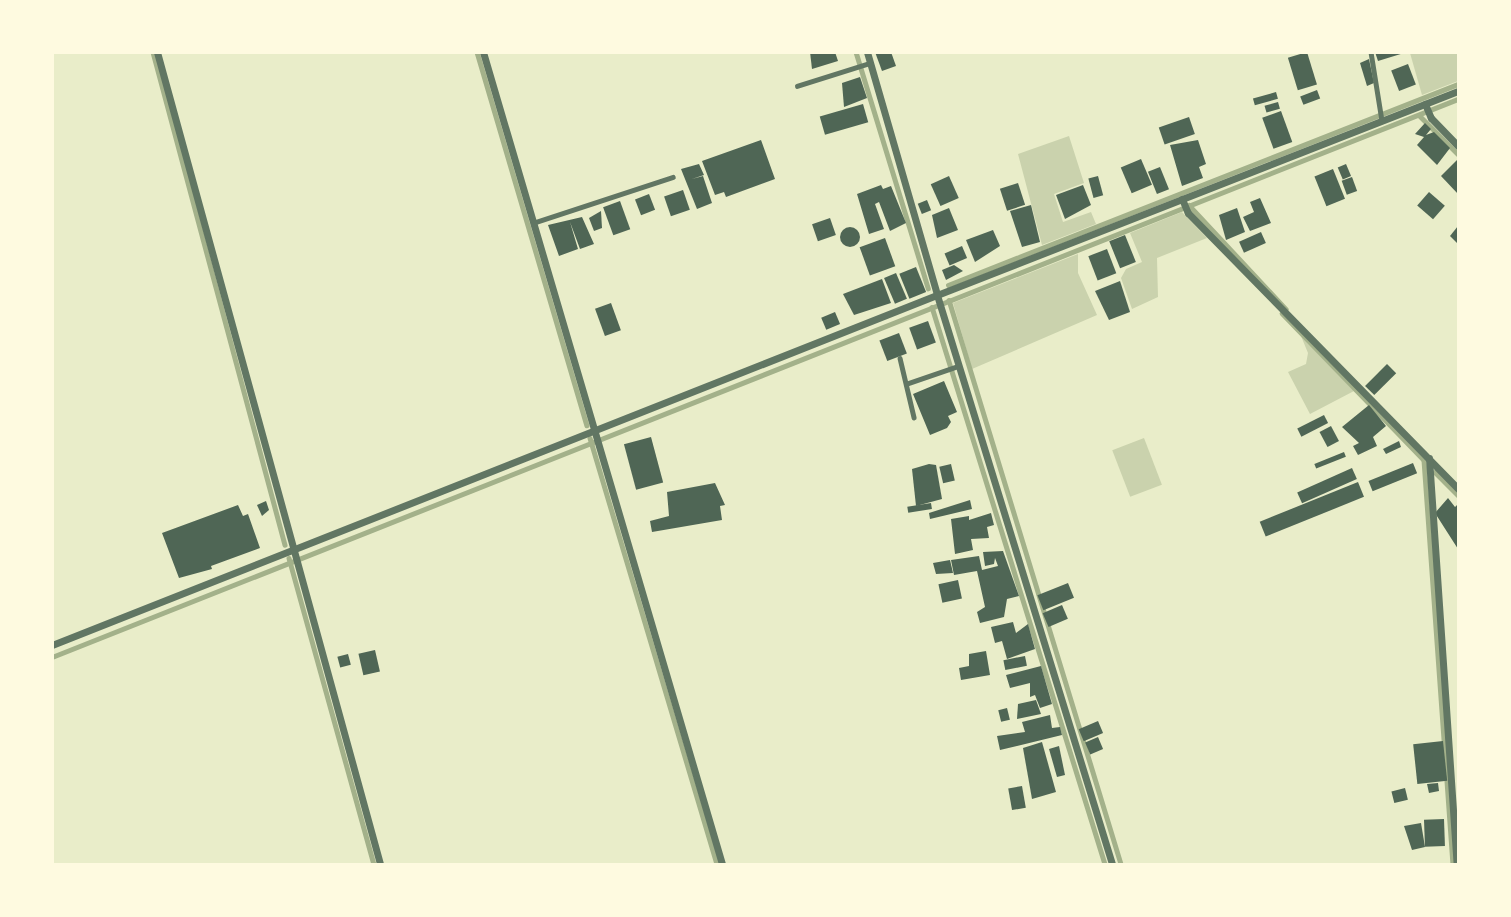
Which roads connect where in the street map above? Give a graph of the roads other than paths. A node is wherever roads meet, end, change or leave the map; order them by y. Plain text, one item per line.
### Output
1 (157, 52) edge
2 (483, 52) edge
3 (867, 52) edge
4 (1371, 52) edge
5 (867, 64) junction
6 (797, 86) dead end
7 (1458, 91) edge
8 (1425, 106) junction
9 (1380, 117) junction
10 (1458, 146) edge
11 (673, 177) dead end
12 (1184, 204) junction
13 (533, 223) junction
14 (939, 300) junction
15 (900, 359) dead end
16 (961, 365) junction
17 (906, 384) junction
18 (914, 418) dead end
19 (594, 432) junction
20 (1429, 458) junction
21 (1458, 489) edge
22 (294, 553) junction
23 (52, 646) edge
24 (380, 864) edge
25 (722, 864) edge
26 (1112, 864) edge
27 (1457, 864) edge

1 - 22 street
2 - 13 street
3 - 5 street
4 - 9 lane
5 - 6 lane
5 - 14 street
7 - 8 street
8 - 9 street
8 - 10 street
9 - 12 street
11 - 13 lane
12 - 14 street
12 - 20 street
13 - 19 street
14 - 16 street
14 - 19 street
15 - 17 lane
16 - 17 lane
16 - 26 street
17 - 18 lane
19 - 22 street
19 - 25 street
20 - 21 street
20 - 27 street
22 - 23 street
22 - 24 street

